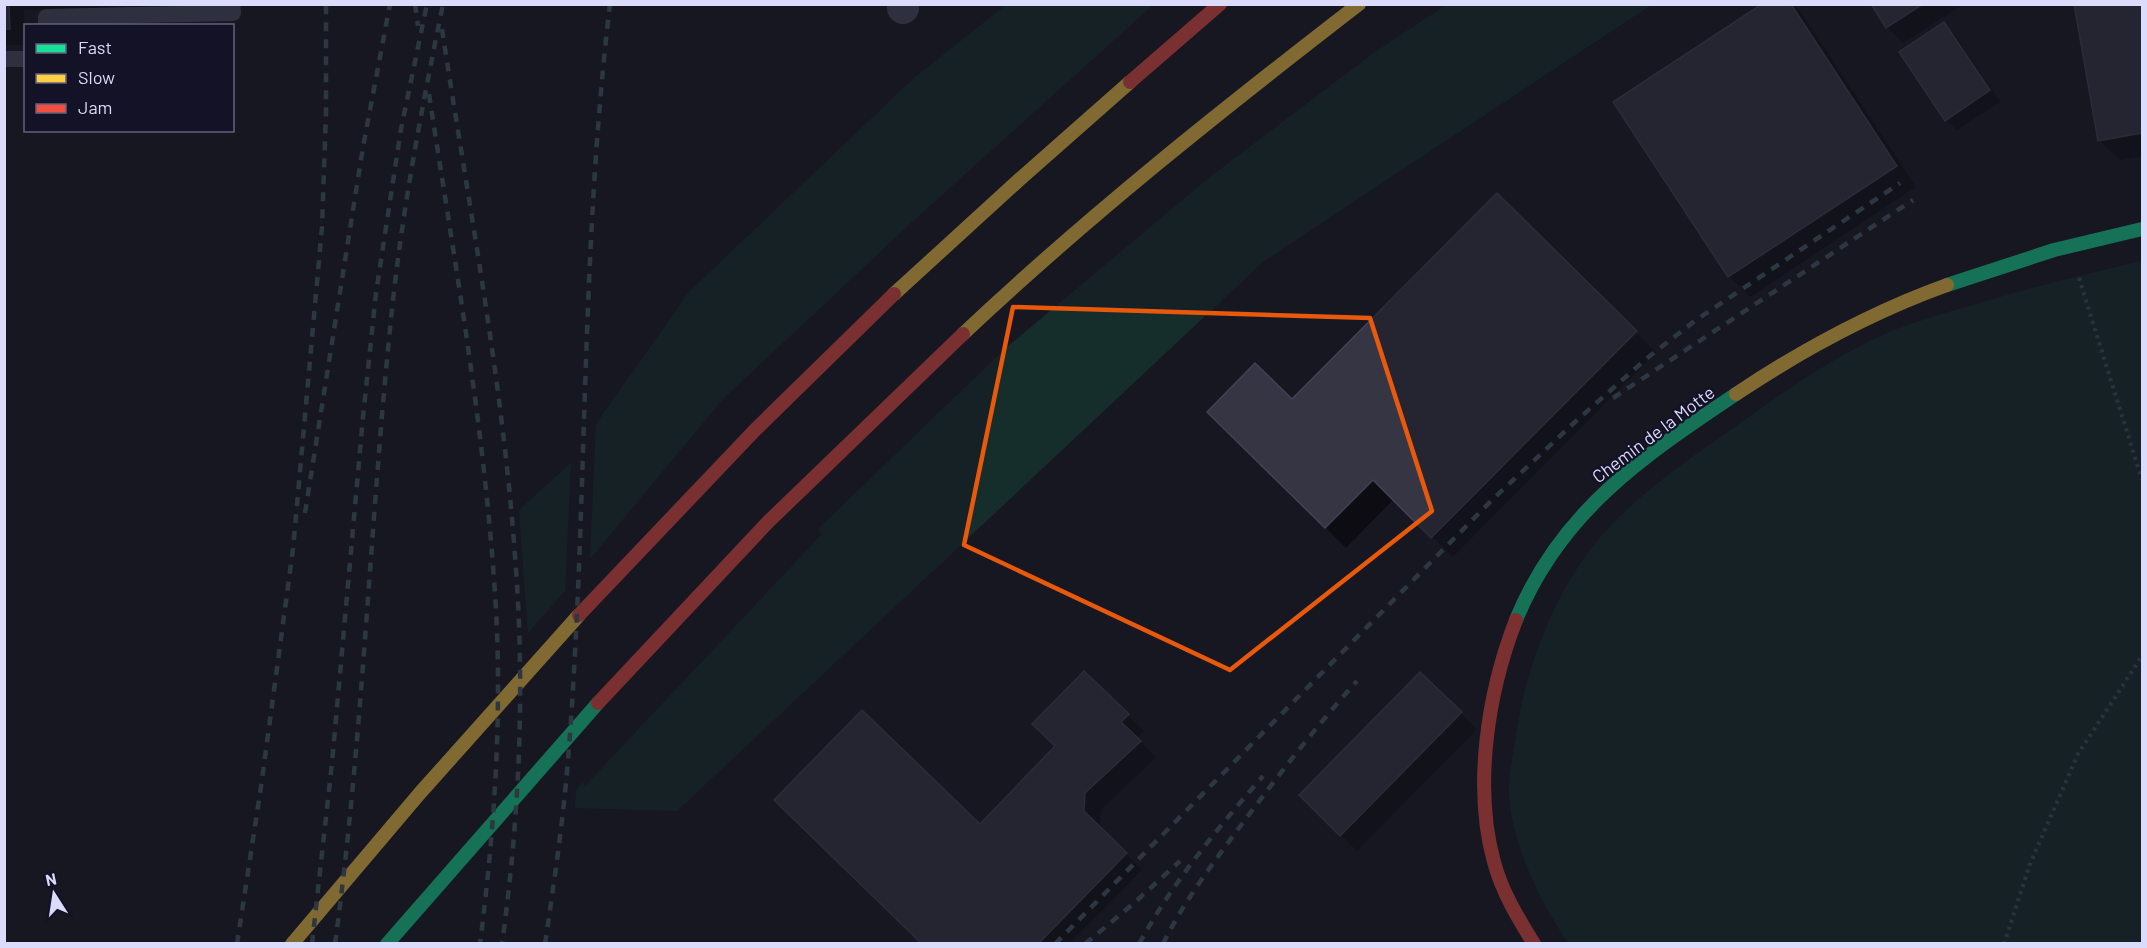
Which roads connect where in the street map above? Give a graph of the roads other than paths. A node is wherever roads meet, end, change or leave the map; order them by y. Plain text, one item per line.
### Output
1 (232, 4) edge
2 (1220, 4) edge
3 (1234, 4) edge
4 (1359, 4) edge
5 (46, 24) edge
6 (4, 59) edge
7 (24, 59) edge
8 (1146, 69) junction
9 (2142, 229) edge
10 (292, 944) edge
11 (387, 944) edge
12 (1534, 944) edge

1 - 5 lane
2 - 8 main road
3 - 8 main road
4 - 11 main road
6 - 7 lane
8 - 10 main road
9 - 12 main road, Chemin de la Motte

